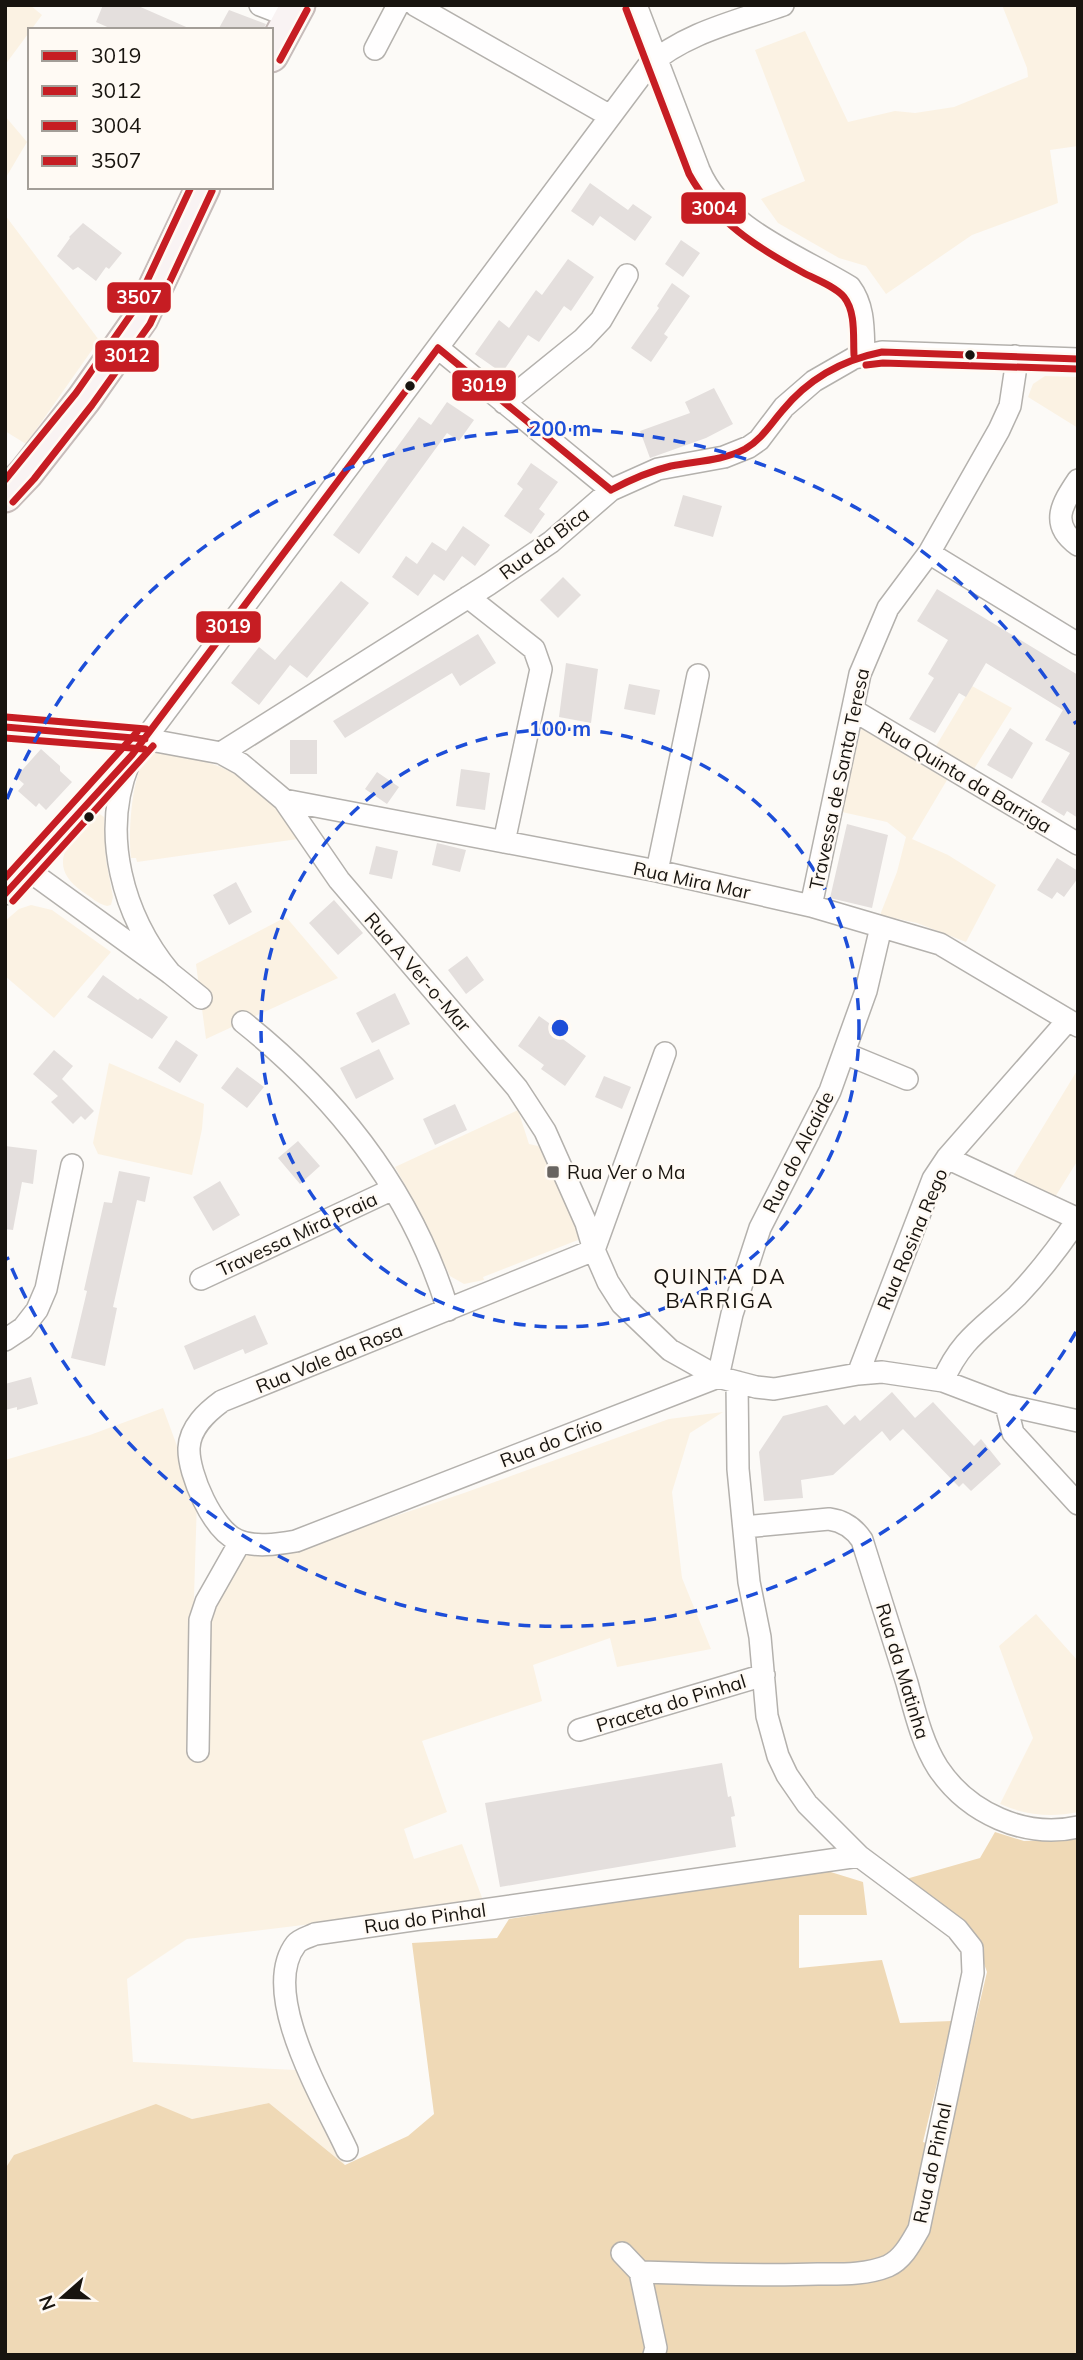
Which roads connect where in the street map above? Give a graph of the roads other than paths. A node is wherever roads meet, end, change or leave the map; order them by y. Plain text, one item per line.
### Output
1 (260, 5) edge
2 (398, 5) edge
3 (415, 5) edge
4 (636, 5) edge
5 (783, 5) edge
6 (294, 11) edge
7 (375, 49) dead end
8 (273, 51) edge
9 (657, 58) junction
10 (610, 116) junction
11 (202, 189) edge
12 (627, 275) dead end
13 (438, 348) junction
14 (864, 355) junction
15 (1015, 356) junction
16 (1078, 359) edge
17 (504, 403) junction
18 (1078, 480) edge
19 (611, 490) junction
20 (5, 495) edge
21 (1078, 545) edge
22 (929, 553) junction
23 (468, 597) junction
24 (1078, 644) edge
25 (698, 675) dead end
26 (853, 710) junction
27 (5, 726) edge
28 (138, 747) junction
29 (220, 753) junction
30 (284, 800) junction
31 (504, 842) junction
32 (1078, 844) edge
33 (28, 870) junction
34 (657, 871) junction
35 (5, 894) edge
36 (811, 906) junction
37 (881, 927) junction
38 (170, 973) junction
39 (201, 998) dead end
40 (243, 1022) dead end
41 (1073, 1023) edge
42 (665, 1053) dead end
43 (844, 1053) junction
44 (907, 1079) dead end
45 (947, 1158) junction
46 (72, 1165) dead end
47 (393, 1189) junction
48 (1078, 1219) edge
49 (594, 1250) junction
50 (201, 1279) dead end
51 (448, 1310) junction
52 (5, 1340) edge
53 (858, 1374) junction
54 (727, 1380) junction
55 (943, 1381) junction
56 (1006, 1405) junction
57 (1078, 1421) edge
58 (1078, 1504) edge
59 (744, 1527) junction
60 (240, 1542) junction
61 (764, 1675) junction
62 (579, 1730) dead end
63 (198, 1751) dead end
64 (1078, 1827) edge
65 (859, 1856) junction
66 (347, 2150) dead end
67 (622, 2253) dead end
68 (640, 2272) junction
69 (654, 2355) edge

1 - 6 street
2 - 7 street
3 - 10 street
4 - 9 street
5 - 9 street
6 - 8 main road
9 - 10 street
9 - 14 street
10 - 13 street
11 - 20 main road
12 - 17 street
13 - 17 street
13 - 28 street
14 - 15 street, Rua da Bica
14 - 19 street, Rua da Bica
15 - 16 street, Rua da Bica
15 - 22 street, Travessa de Santa Teresa
17 - 19 street
18 - 21 street
19 - 23 street, Rua da Bica
22 - 24 street
22 - 26 street, Travessa de Santa Teresa
23 - 29 street, Rua da Bica
23 - 31 street
25 - 34 street
26 - 32 street, Rua Quinta da Barriga
26 - 36 street, Travessa de Santa Teresa
27 - 28 street, Rua A Ver-o-Mar
28 - 29 street, Rua A Ver-o-Mar
28 - 33 street
28 - 38 street
29 - 30 street, Rua A Ver-o-Mar
30 - 31 street, Rua Mira Mar
30 - 49 street, Rua A Ver-o-Mar
31 - 34 street, Rua Mira Mar
33 - 35 street
33 - 38 street
34 - 36 street, Rua Mira Mar
36 - 37 street, Rua Mira Mar
37 - 41 street, Rua Mira Mar
37 - 43 street, Rua do Alcaide
38 - 39 street
40 - 47 street
41 - 45 street, Rua Rosina Rego
42 - 49 street
43 - 44 street
43 - 54 street, Rua do Alcaide
45 - 48 street
45 - 53 street, Rua Rosina Rego
46 - 52 street
47 - 50 street, Travessa Mira Praia
47 - 51 street
48 - 55 street
49 - 51 street, Rua Vale da Rosa
49 - 54 street, Rua A Ver-o-Mar
51 - 60 street, Rua Vale da Rosa
53 - 54 street
53 - 55 street
54 - 59 street, Rua do Pinhal
54 - 60 street, Rua do Círio
55 - 56 street
56 - 57 street
56 - 58 street
59 - 61 street, Rua do Pinhal
59 - 64 street, Rua da Matinha
60 - 63 street
61 - 62 street, Praceta do Pinhal
61 - 65 street, Rua do Pinhal
65 - 66 street, Rua do Pinhal
65 - 68 street, Rua do Pinhal
67 - 68 street
68 - 69 street

